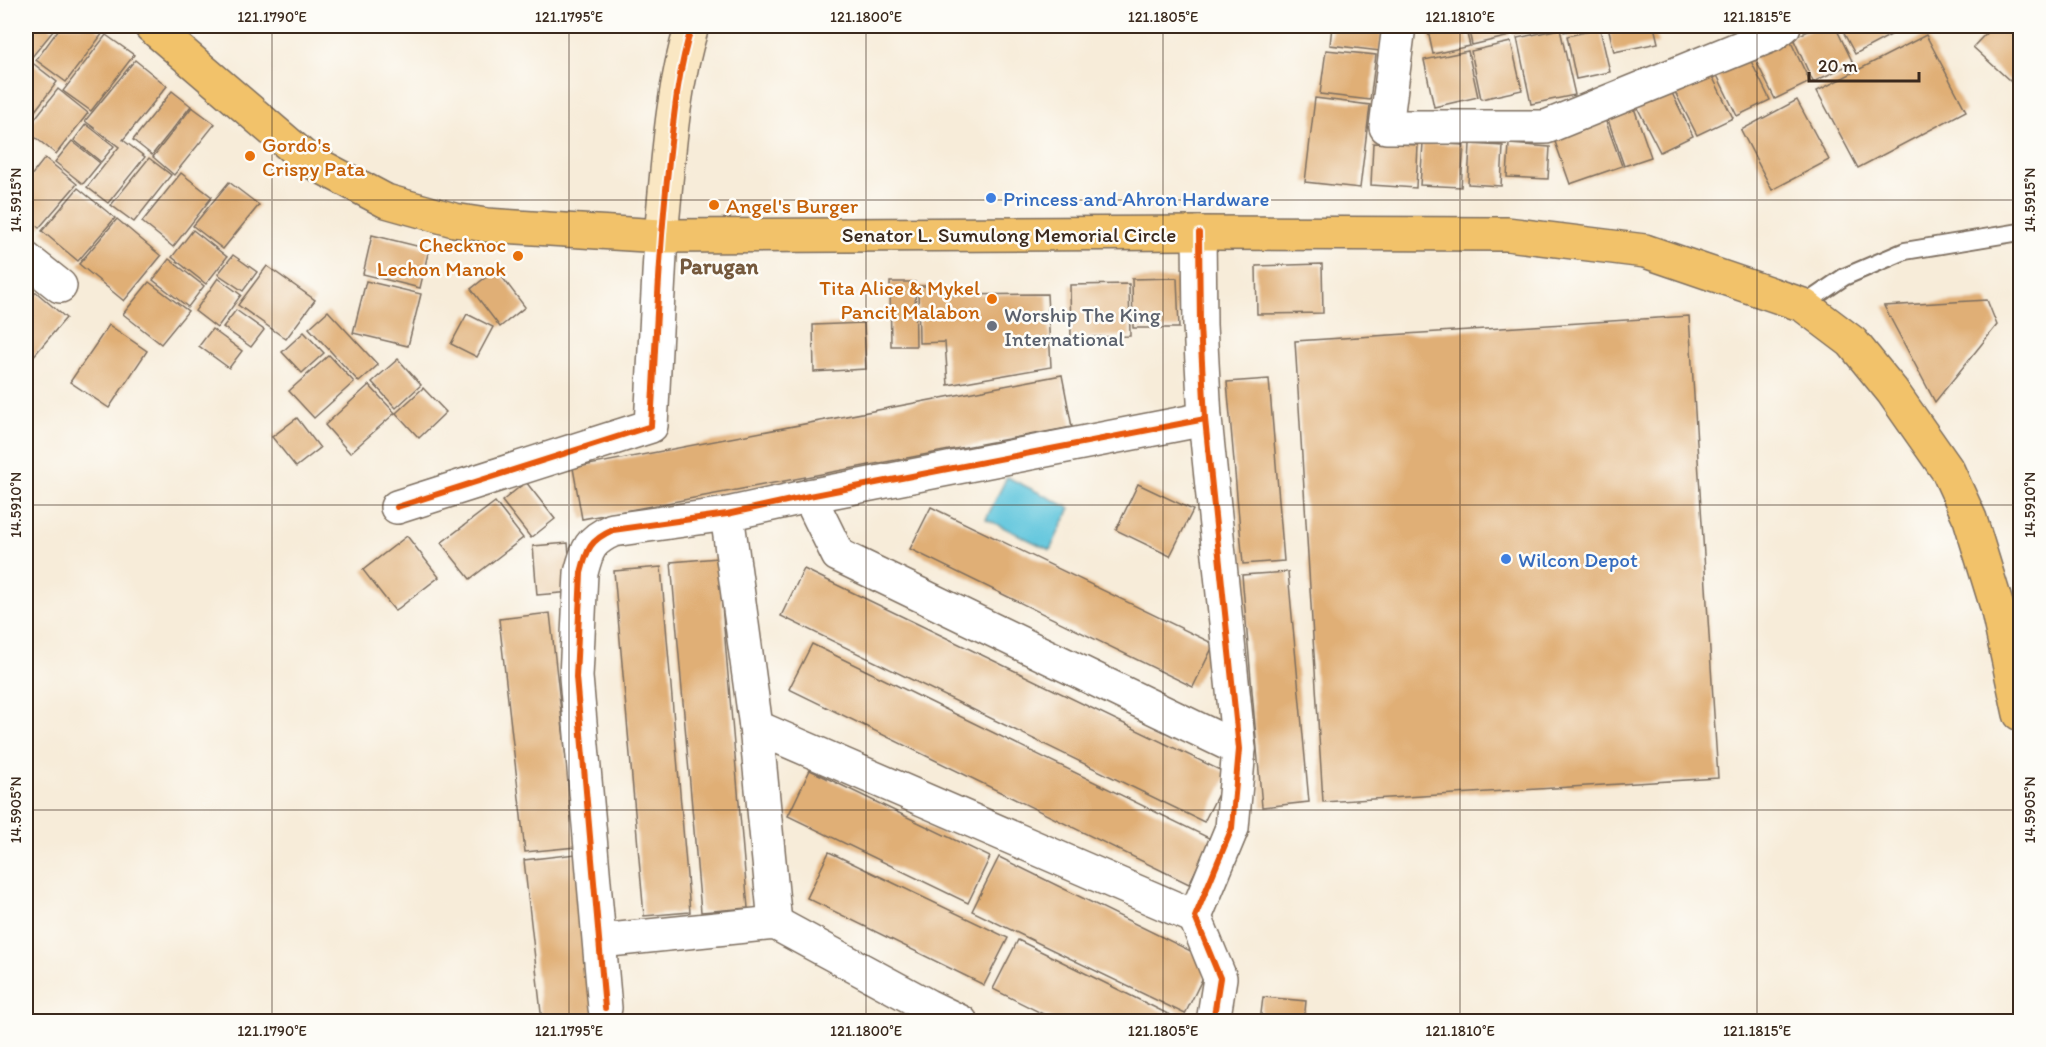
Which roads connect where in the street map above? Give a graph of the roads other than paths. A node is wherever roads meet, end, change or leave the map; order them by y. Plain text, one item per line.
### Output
1 (151, 26) edge
2 (692, 26) edge
3 (1400, 26) edge
4 (1784, 26) edge
5 (2020, 232) edge
6 (1199, 233) junction
7 (661, 236) junction
8 (26, 259) edge
9 (60, 286) dead end
10 (1803, 305) junction
11 (1205, 419) junction
12 (809, 496) junction
13 (397, 507) dead end
14 (727, 514) junction
15 (2020, 714) edge
16 (756, 727) junction
17 (1239, 749) junction
18 (1195, 917) junction
19 (775, 923) junction
20 (600, 941) junction
21 (605, 1008) dead end
22 (925, 1014) edge
23 (961, 1022) edge
24 (1213, 1022) edge

1 - 7 main road, Senator L. Sumulong Memorial Circle
2 - 7 street
3 - 4 street
5 - 10 lane
6 - 7 main road, Senator L. Sumulong Memorial Circle
6 - 10 main road, Senator L. Sumulong Memorial Circle
6 - 11 street
7 - 13 street
8 - 9 street
10 - 15 main road, Senator L. Sumulong Memorial Circle
11 - 12 street
11 - 17 street
12 - 14 street
12 - 17 street
14 - 16 street
14 - 20 street
16 - 18 street
16 - 19 street
17 - 18 street
18 - 24 street
19 - 20 street
19 - 22 street
20 - 21 street
22 - 23 street

